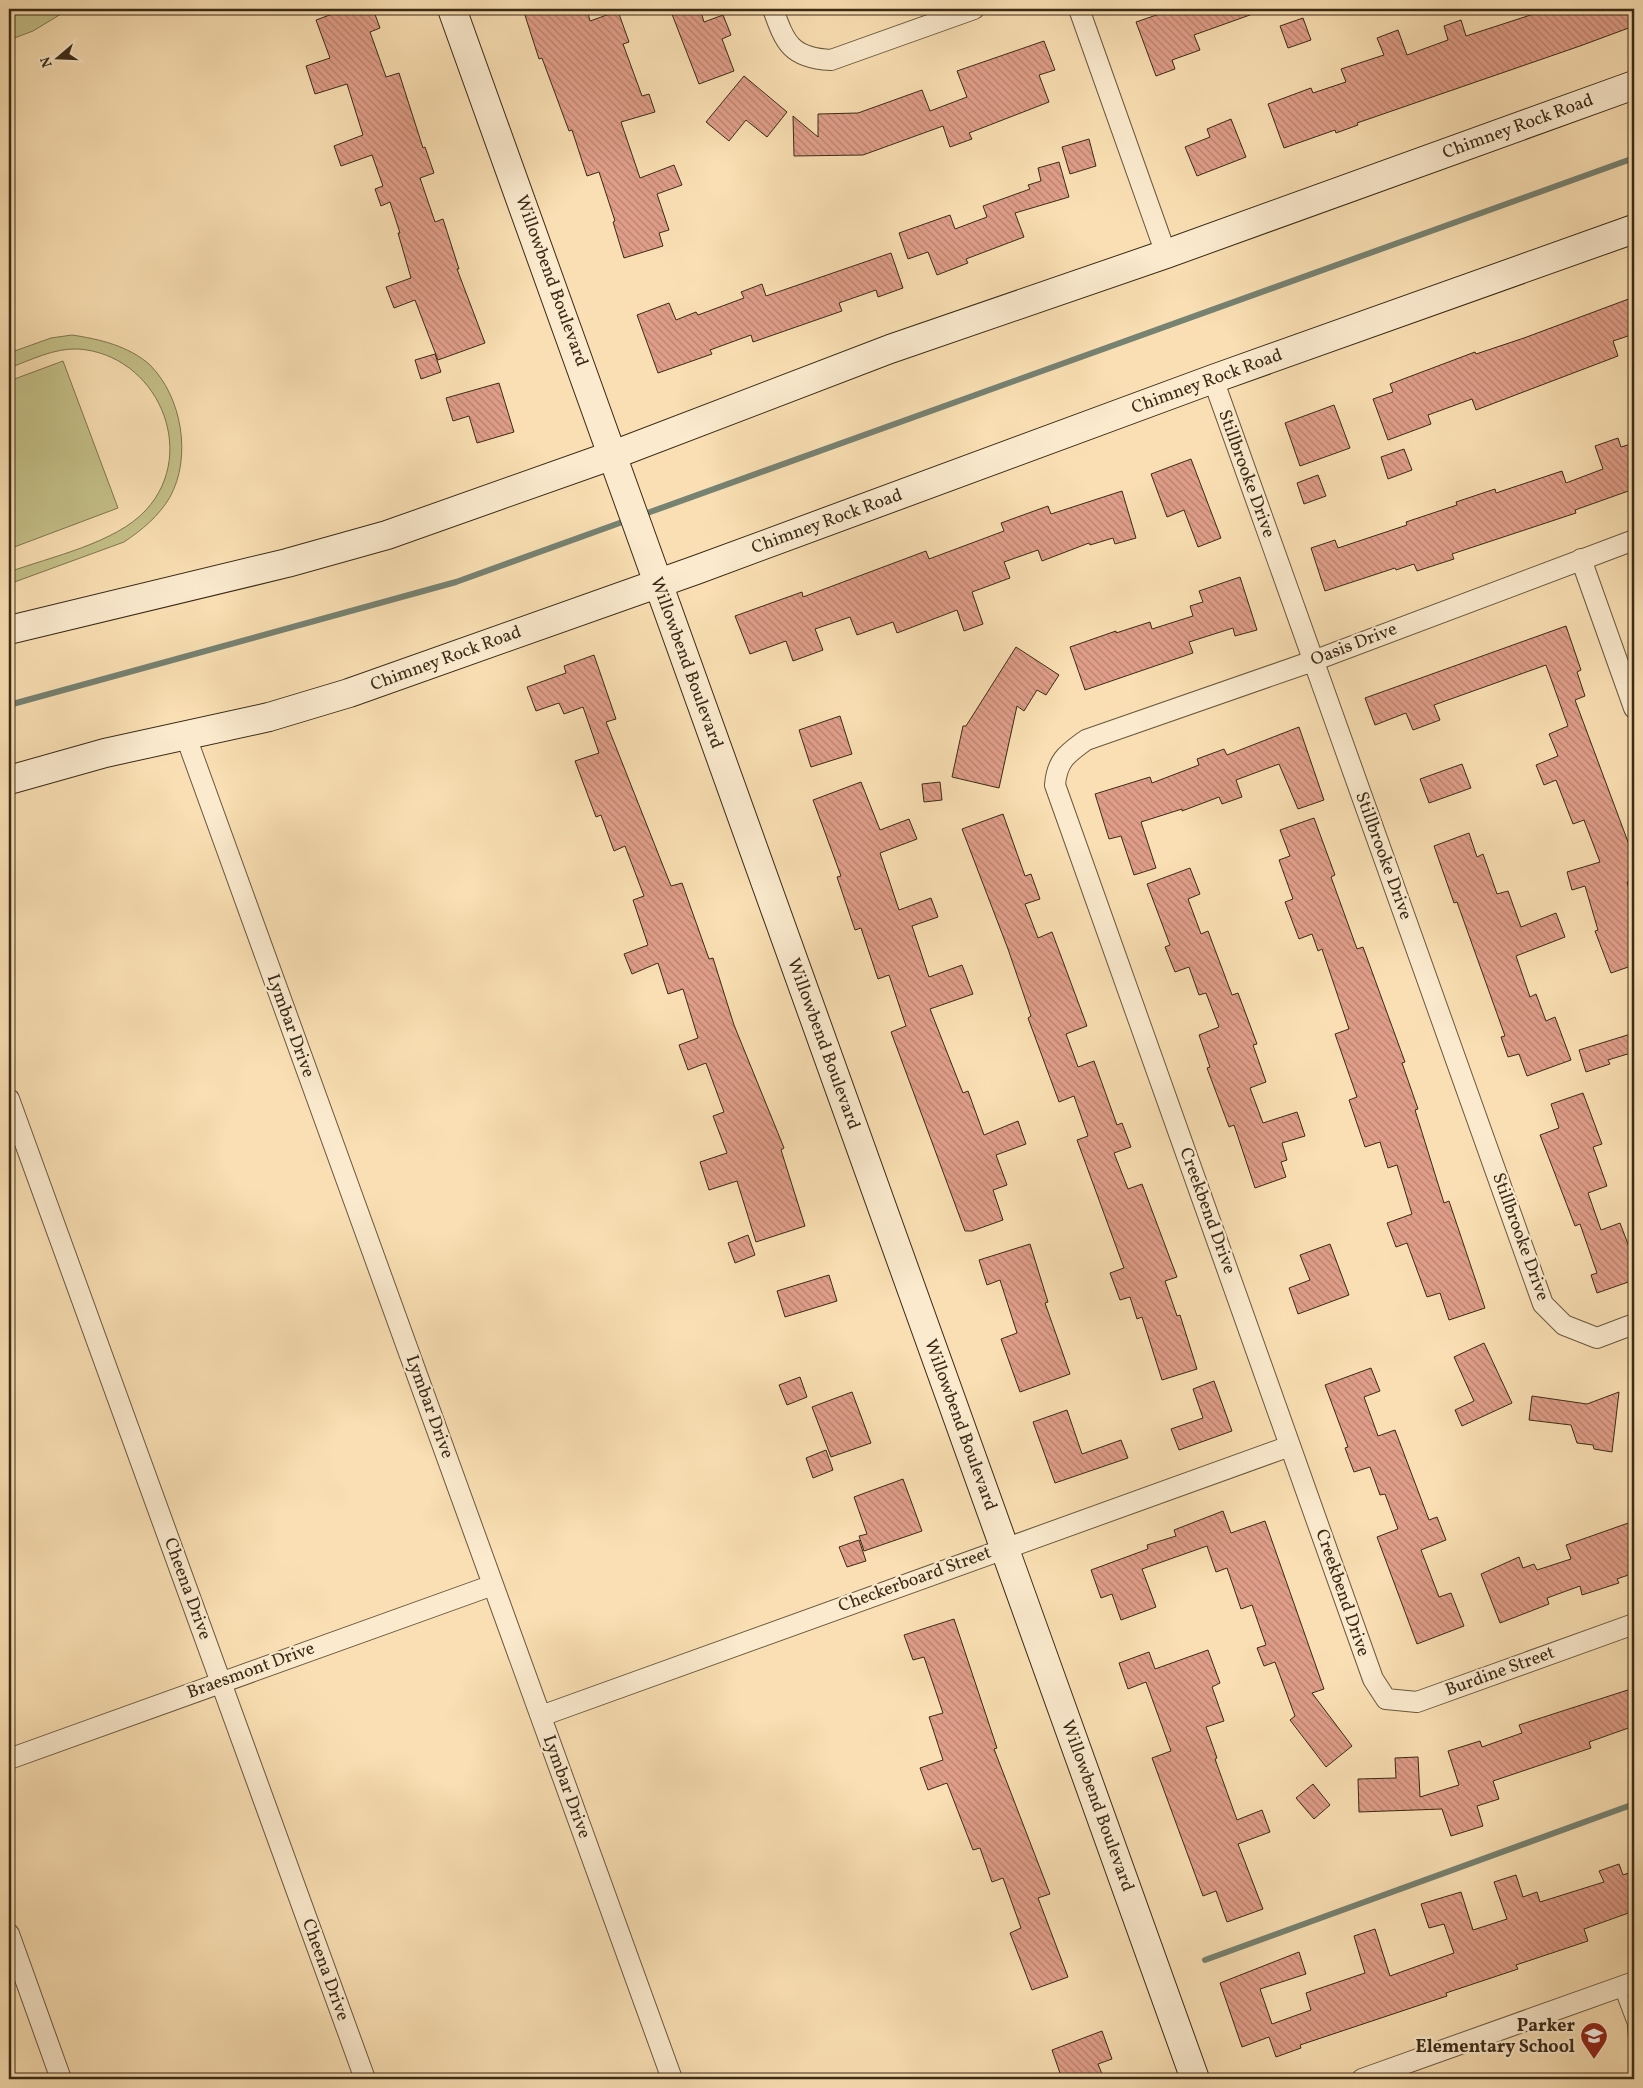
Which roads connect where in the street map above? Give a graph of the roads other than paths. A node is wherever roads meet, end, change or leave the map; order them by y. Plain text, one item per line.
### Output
1 (452, 9) edge
2 (773, 9) edge
3 (974, 9) edge
4 (1079, 9) edge
5 (1634, 85) edge
6 (1634, 229) edge
7 (1166, 254) junction
8 (1213, 379) junction
9 (614, 455) junction
10 (1634, 540) edge
11 (1581, 559) junction
12 (657, 583) junction
13 (9, 630) edge
14 (1313, 661) junction
15 (1634, 708) edge
16 (184, 734) junction
17 (1074, 748) joint
18 (9, 780) edge
19 (9, 1099) edge
20 (1634, 1324) edge
21 (1290, 1446) junction
22 (1005, 1548) junction
23 (493, 1584) junction
24 (1634, 1624) edge
25 (1373, 1679) joint
26 (221, 1682) junction
27 (541, 1716) junction
28 (9, 1760) edge
29 (9, 1934) edge
30 (1627, 1985) edge
31 (1634, 2040) edge
32 (62, 2079) edge
33 (365, 2079) edge
34 (672, 2079) edge
35 (1195, 2079) edge
36 (1362, 2079) edge

1 - 9 main road, Willowbend Boulevard
2 - 3 street
4 - 7 street
5 - 7 main road, Chimney Rock Road
6 - 8 main road, Chimney Rock Road
7 - 9 main road, Chimney Rock Road
8 - 12 main road, Chimney Rock Road
8 - 14 street, Stillbrooke Drive
9 - 12 main road, Willowbend Boulevard
9 - 13 main road, Chimney Rock Road
10 - 11 street, Oasis Drive
11 - 14 street, Oasis Drive
11 - 15 street
12 - 16 main road, Chimney Rock Road
12 - 22 main road, Willowbend Boulevard
14 - 17 street, Oasis Drive
14 - 20 street, Stillbrooke Drive
16 - 18 main road, Chimney Rock Road
16 - 23 street, Lymbar Drive
17 - 21 street, Creekbend Drive
19 - 26 street, Cheena Drive
21 - 22 street, Checkerboard Street
21 - 25 street, Creekbend Drive
22 - 27 street, Checkerboard Street
22 - 35 main road, Willowbend Boulevard
23 - 26 street, Braesmont Drive
23 - 27 street, Lymbar Drive
24 - 25 street, Burdine Street
26 - 28 street, Braesmont Drive
26 - 33 street, Cheena Drive
27 - 34 street, Lymbar Drive
29 - 32 street
30 - 31 lane
30 - 36 street

